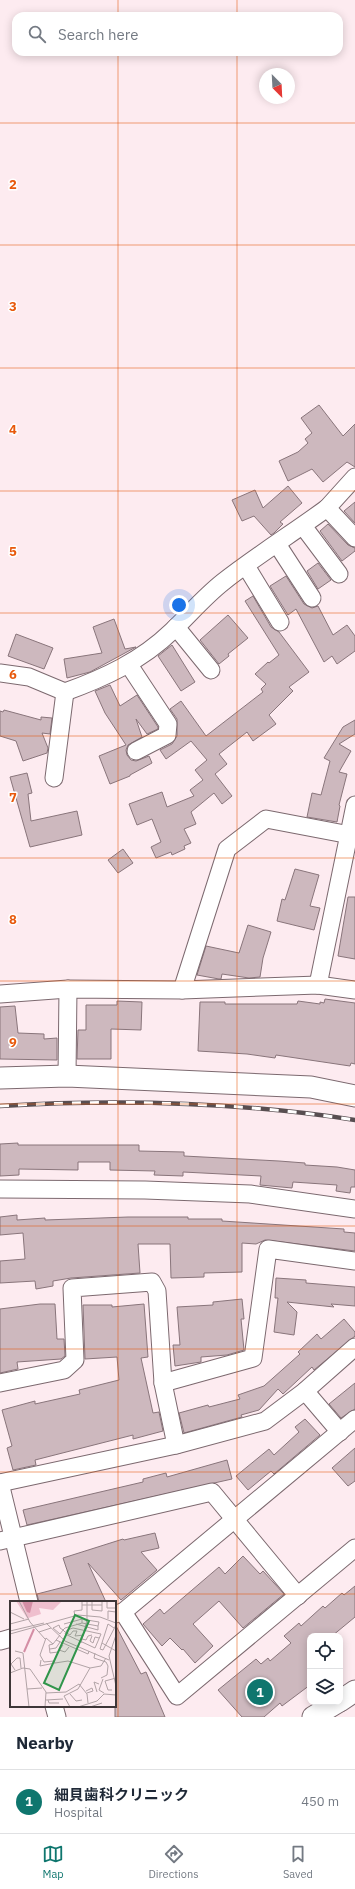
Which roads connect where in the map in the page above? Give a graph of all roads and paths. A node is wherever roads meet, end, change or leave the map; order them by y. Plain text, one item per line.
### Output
1 (355, 477) edge
2 (327, 508) junction
3 (303, 526) junction
4 (355, 538) edge
5 (278, 544) junction
6 (246, 566) junction
7 (339, 574) dead end
8 (312, 598) dead end
9 (280, 622) dead end
10 (176, 627) junction
11 (129, 665) junction
12 (211, 670) dead end
13 (0, 673) edge
14 (65, 692) junction
15 (136, 751) dead end
16 (54, 778) dead end
17 (355, 805) edge
18 (350, 835) junction
19 (318, 984) junction
20 (68, 989) junction
21 (182, 990) junction
22 (355, 990) edge
23 (0, 994) edge
24 (67, 1076) junction
25 (0, 1078) edge
26 (355, 1096) edge
27 (0, 1189) edge
28 (355, 1209) edge
29 (355, 1261) edge
30 (355, 1347) edge
31 (0, 1383) edge
32 (163, 1383) junction
33 (305, 1391) junction
34 (355, 1419) edge
35 (340, 1432) junction
36 (176, 1445) junction
37 (0, 1483) edge
38 (235, 1519) junction
39 (7, 1540) edge
40 (355, 1548) edge
41 (298, 1596) junction
42 (29, 1601) edge
43 (119, 1613) edge
44 (10, 1638) edge
45 (0, 1641) edge
46 (347, 1699) edge
47 (54, 1707) edge
48 (57, 1717) edge
49 (313, 1717) edge

1 - 2 street
2 - 3 street
2 - 4 street
3 - 5 street
3 - 7 street
5 - 6 street
5 - 8 street
6 - 9 street
6 - 10 street
10 - 11 street
10 - 12 street
11 - 14 street
11 - 15 street
13 - 14 street
14 - 16 street
17 - 18 street
18 - 19 street
18 - 21 street
19 - 21 street
19 - 22 street
20 - 21 street
20 - 23 street
20 - 24 street
24 - 25 street
24 - 26 street
27 - 28 street
29 - 32 street
30 - 33 street
31 - 32 street
32 - 36 street
33 - 35 street
33 - 36 street
34 - 35 street
35 - 38 street
36 - 37 street
37 - 39 street
38 - 39 street
38 - 41 street
38 - 43 street
39 - 42 street
40 - 41 street
41 - 43 street
44 - 45 street
46 - 49 street
47 - 48 street

